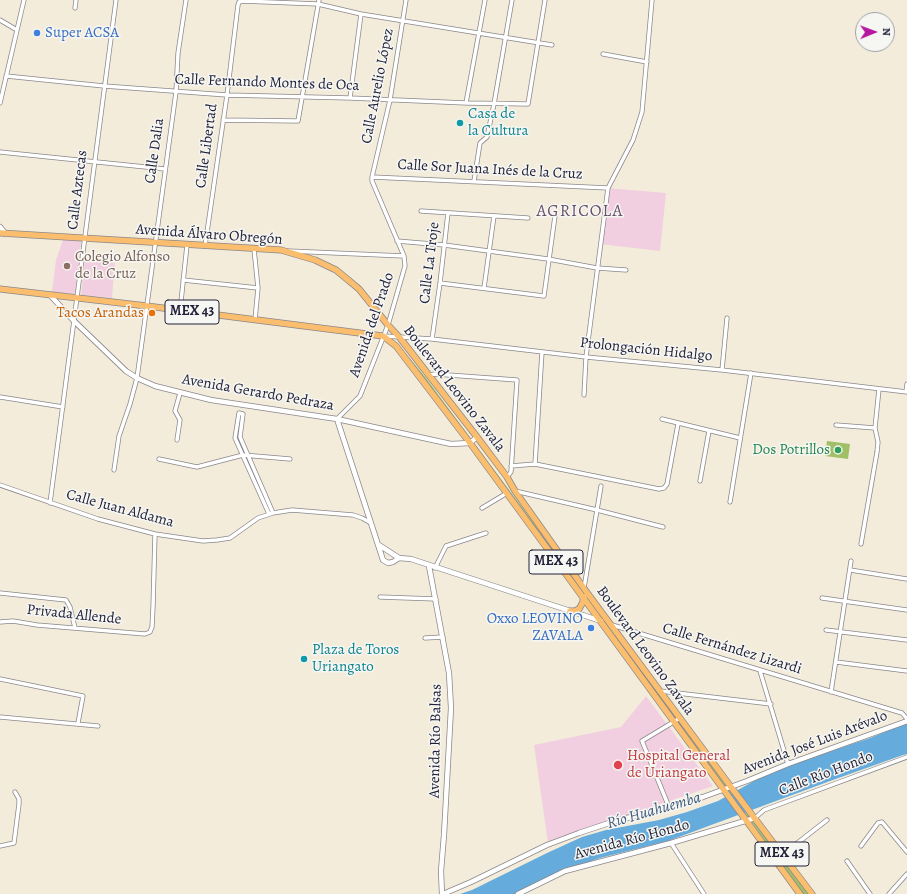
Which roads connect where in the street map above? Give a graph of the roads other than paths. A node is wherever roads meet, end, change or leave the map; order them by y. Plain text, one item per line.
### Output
1 (24, 0) edge
2 (76, 0) edge
3 (116, 0) edge
4 (186, 0) edge
5 (406, 0) edge
6 (484, 0) edge
7 (512, 0) edge
8 (545, 0) edge
9 (652, 0) edge
10 (318, 2) edge
11 (75, 8) dead end
12 (361, 14) junction
13 (0, 20) edge
14 (403, 21) junction
15 (17, 30) junction
16 (478, 33) junction
17 (506, 38) junction
18 (538, 43) junction
19 (552, 45) dead end
20 (603, 54) dead end
21 (647, 62) junction
22 (6, 76) junction
23 (104, 86) junction
24 (176, 92) junction
25 (227, 95) junction
26 (302, 97) junction
27 (350, 98) junction
28 (390, 100) junction
29 (0, 103) edge
30 (466, 103) junction
31 (494, 104) junction
32 (223, 120) junction
33 (0, 152) edge
34 (94, 161) junction
35 (165, 169) junction
36 (372, 177) junction
37 (474, 181) junction
38 (608, 188) junction
39 (421, 211) dead end
40 (448, 213) junction
41 (494, 216) junction
42 (554, 216) dead end
43 (528, 218) dead end
44 (0, 227) edge
45 (3, 234) edge
46 (84, 238) junction
47 (397, 241) junction
48 (155, 243) junction
49 (187, 245) junction
50 (444, 245) junction
51 (205, 246) junction
52 (254, 249) junction
53 (281, 250) junction
54 (489, 252) junction
55 (404, 256) junction
56 (548, 259) junction
57 (597, 268) junction
58 (626, 270) dead end
59 (183, 280) junction
60 (440, 283) junction
61 (258, 288) junction
62 (484, 288) junction
63 (0, 289) edge
64 (50, 295) junction
65 (77, 298) junction
66 (147, 306) junction
67 (180, 311) junction
68 (727, 318) dead end
69 (254, 320) junction
70 (74, 321) junction
71 (388, 325) junction
72 (383, 336) junction
73 (400, 338) junction
74 (432, 339) junction
75 (542, 352) junction
76 (586, 357) junction
77 (722, 370) junction
78 (751, 373) junction
79 (429, 375) junction
80 (137, 378) junction
81 (435, 383) junction
82 (907, 384) edge
83 (428, 388) junction
84 (879, 389) junction
85 (907, 392) edge
86 (180, 393) junction
87 (584, 395) dead end
88 (0, 397) edge
89 (63, 407) junction
90 (337, 419) junction
91 (662, 419) dead end
92 (678, 424) junction
93 (836, 425) dead end
94 (875, 428) junction
95 (709, 431) junction
96 (477, 437) junction
97 (740, 438) junction
98 (177, 440) dead end
99 (470, 443) junction
100 (243, 455) junction
101 (248, 456) junction
102 (159, 459) dead end
103 (290, 459) dead end
104 (535, 464) junction
105 (511, 466) junction
106 (114, 470) dead end
107 (507, 477) junction
108 (700, 480) dead end
109 (0, 485) edge
110 (601, 486) dead end
111 (515, 491) junction
112 (507, 494) junction
113 (730, 502) dead end
114 (50, 503) junction
115 (482, 508) dead end
116 (597, 510) junction
117 (271, 514) junction
118 (371, 523) junction
119 (663, 526) dead end
120 (486, 533) dead end
121 (155, 534) junction
122 (378, 544) junction
123 (861, 544) dead end
124 (399, 558) junction
125 (851, 561) dead end
126 (429, 566) junction
127 (435, 568) junction
128 (850, 570) junction
129 (907, 579) edge
130 (584, 588) junction
131 (0, 593) edge
132 (588, 594) junction
133 (380, 598) dead end
134 (583, 598) junction
135 (822, 598) dead end
136 (436, 600) junction
137 (845, 600) junction
138 (907, 610) edge
139 (570, 611) junction
140 (599, 620) junction
141 (0, 622) edge
142 (612, 625) junction
143 (75, 628) junction
144 (826, 630) dead end
145 (841, 632) junction
146 (443, 637) junction
147 (425, 638) dead end
148 (907, 640) edge
149 (836, 662) junction
150 (760, 671) junction
151 (907, 671) edge
152 (0, 679) edge
153 (660, 691) junction
154 (831, 692) junction
155 (771, 704) junction
156 (0, 717) edge
157 (680, 718) junction
158 (907, 720) edge
159 (674, 722) junction
160 (78, 723) junction
161 (98, 726) dead end
162 (907, 756) edge
163 (788, 764) junction
164 (732, 788) junction
165 (724, 791) junction
166 (15, 792) dead end
167 (669, 808) junction
168 (753, 816) junction
169 (745, 819) junction
170 (827, 820) dead end
171 (671, 843) junction
172 (0, 846) edge
173 (861, 846) dead end
174 (907, 852) edge
175 (782, 855) junction
176 (847, 861) dead end
177 (907, 874) edge
178 (442, 894) edge
179 (518, 894) edge
180 (704, 894) edge
181 (800, 894) edge
182 (812, 894) edge
183 (870, 894) edge
184 (890, 894) edge

1 - 15 street
2 - 11 street
3 - 23 street, Calle Aztecas
4 - 24 street, Calle Dalia
5 - 14 street, Calle Aurelio López
6 - 16 street
7 - 17 street
8 - 18 street
9 - 21 street
10 - 12 street
10 - 25 street, Calle Libertad
10 - 26 street
12 - 14 street
12 - 27 street
13 - 15 street
14 - 16 street
14 - 28 street, Calle Aurelio López
15 - 22 street
16 - 17 street
16 - 30 street
17 - 18 street
17 - 31 street
18 - 19 street
18 - 31 street, Calle Fernando Montes de Oca
20 - 21 street
21 - 38 street
22 - 23 street, Calle Fernando Montes de Oca
22 - 29 street
23 - 24 street, Calle Fernando Montes de Oca
23 - 34 street, Calle Aztecas
24 - 25 street, Calle Fernando Montes de Oca
24 - 35 street, Calle Dalia
25 - 26 street, Calle Fernando Montes de Oca
25 - 32 street, Calle Libertad
26 - 27 street, Calle Fernando Montes de Oca
26 - 32 street
27 - 28 street, Calle Fernando Montes de Oca
28 - 30 street, Calle Fernando Montes de Oca
28 - 36 street, Calle Aurelio López
30 - 31 street, Calle Fernando Montes de Oca
31 - 37 street
32 - 51 street, Calle Libertad
33 - 34 street
34 - 35 street
34 - 46 street, Calle Aztecas
35 - 48 street, Calle Dalia
36 - 37 street, Calle Sor Juana Inés de la Cruz
36 - 47 street, Avenida del Prado
37 - 38 street, Calle Sor Juana Inés de la Cruz
38 - 57 street
39 - 40 street
40 - 41 street
40 - 50 street, Calle La Troje
41 - 43 street
41 - 54 street
42 - 56 street
44 - 45 street
45 - 46 main road, Avenida Álvaro Obregón / MEX 43
46 - 48 main road, Avenida Álvaro Obregón / MEX 43
46 - 65 street, Calle Aztecas
47 - 50 street
47 - 55 street, Avenida del Prado
48 - 49 main road, Avenida Álvaro Obregón / MEX 43
48 - 66 street, Calle Dalia
49 - 51 main road, Avenida Álvaro Obregón / MEX 43
49 - 59 street
50 - 54 street
50 - 60 street, Calle La Troje
51 - 52 main road, Avenida Álvaro Obregón / MEX 43
52 - 53 main road, Avenida Álvaro Obregón / MEX 43
52 - 61 street
53 - 55 street
53 - 71 main road, Avenida Álvaro Obregón / MEX 43
54 - 56 street
54 - 62 street
55 - 71 street, Avenida del Prado
56 - 57 street
56 - 62 street
57 - 58 street
57 - 76 street
59 - 61 street
59 - 67 street
60 - 62 street
60 - 74 street, Calle La Troje
61 - 69 street
63 - 64 main road, MEX 43
64 - 65 main road, MEX 43
64 - 70 street, Avenida Gerardo Pedraza
65 - 66 main road, MEX 43
65 - 70 street, Calle Aztecas
66 - 67 main road, MEX 43
66 - 80 street, Calle Dalia
67 - 69 main road, MEX 43
68 - 77 street
69 - 72 main road, MEX 43
70 - 80 street, Avenida Gerardo Pedraza
70 - 89 street, Calle Aztecas
71 - 72 street, Avenida del Prado
71 - 73 main road, Boulevard Leovino Zavala / MEX 43
72 - 73 street, Prolongación Hidalgo
72 - 83 main road, Boulevard Leovino Zavala / MEX 43
72 - 90 street, Avenida del Prado
73 - 74 street, Prolongación Hidalgo
73 - 79 main road, Boulevard Leovino Zavala / MEX 43
74 - 75 street, Prolongación Hidalgo
75 - 76 street, Prolongación Hidalgo
75 - 104 street
76 - 77 street, Prolongación Hidalgo
76 - 87 street
77 - 78 street, Prolongación Hidalgo
78 - 84 street, Prolongación Hidalgo
78 - 97 street
79 - 81 main road, Boulevard Leovino Zavala / MEX 43
79 - 105 street
80 - 86 street, Avenida Gerardo Pedraza
80 - 106 street, Calle Dalia
81 - 83 main road
81 - 96 main road, Boulevard Leovino Zavala / MEX 43
82 - 85 street
83 - 99 main road, Boulevard Leovino Zavala / MEX 43
84 - 85 street, Prolongación Hidalgo
84 - 94 street
86 - 90 street, Avenida Gerardo Pedraza
86 - 98 street
88 - 89 street
89 - 114 street, Calle Aztecas
90 - 99 street, Avenida Gerardo Pedraza
90 - 118 street
91 - 92 street
92 - 95 street
92 - 104 street
93 - 94 street
94 - 123 street
95 - 97 street
95 - 108 street
96 - 99 street
96 - 107 main road, Boulevard Leovino Zavala / MEX 43
97 - 113 street
99 - 112 main road, Boulevard Leovino Zavala / MEX 43
100 - 101 street
100 - 101 street
100 - 102 street
100 - 117 street
101 - 103 street
101 - 117 street
104 - 105 street
105 - 107 street
107 - 111 main road, Boulevard Leovino Zavala / MEX 43
109 - 114 street, Calle Juan Aldama
110 - 116 street
111 - 116 street
111 - 130 main road, Boulevard Leovino Zavala / MEX 43
112 - 115 street
112 - 134 main road, Boulevard Leovino Zavala / MEX 43
114 - 121 street, Calle Juan Aldama
116 - 119 street
116 - 130 street
117 - 118 street, Calle Juan Aldama
117 - 121 street, Calle Juan Aldama
118 - 122 street
120 - 127 street
121 - 143 street, Privada Allende
122 - 124 street
122 - 124 street
124 - 126 street, Calle Fernández Lizardi
125 - 128 street
126 - 127 street, Calle Fernández Lizardi
126 - 136 street, Avenida Río Balsas
127 - 139 street, Calle Fernández Lizardi
128 - 129 street
128 - 137 street
130 - 132 main road, Boulevard Leovino Zavala / MEX 43
131 - 143 street
132 - 134 main road
132 - 142 main road, Boulevard Leovino Zavala / MEX 43
133 - 136 street
134 - 139 main road
134 - 140 main road, Boulevard Leovino Zavala / MEX 43
135 - 137 street
136 - 146 street, Avenida Río Balsas
137 - 138 street
137 - 145 street
139 - 140 street, Calle Fernández Lizardi
140 - 142 street, Calle Fernández Lizardi
140 - 159 main road, Boulevard Leovino Zavala / MEX 43
141 - 143 street, Privada Allende
142 - 150 street, Calle Fernández Lizardi
142 - 153 main road, Boulevard Leovino Zavala / MEX 43
144 - 145 street
145 - 148 street
145 - 149 street
146 - 147 street
146 - 178 street, Avenida Río Balsas
149 - 151 street
149 - 154 street
150 - 154 street, Calle Fernández Lizardi
150 - 155 street
152 - 160 street
153 - 155 street
153 - 157 main road, Boulevard Leovino Zavala / MEX 43
154 - 158 street, Calle Fernández Lizardi
155 - 163 street
156 - 160 street
157 - 159 street
157 - 164 main road, Boulevard Leovino Zavala / MEX 43
158 - 163 street, Avenida José Luis Arévalo
159 - 165 main road, Boulevard Leovino Zavala / MEX 43
159 - 167 street
160 - 161 street
162 - 168 street, Calle Río Hondo
163 - 164 street, Avenida José Luis Arévalo
164 - 165 street, Avenida José Luis Arévalo
164 - 168 main road, Boulevard Leovino Zavala / MEX 43
165 - 167 street, Avenida José Luis Arévalo
165 - 169 main road, Boulevard Leovino Zavala / MEX 43
166 - 172 street
167 - 178 street, Avenida José Luis Arévalo
168 - 169 street, Avenida Río Hondo
168 - 175 main road, Boulevard Leovino Zavala / MEX 43
169 - 171 street, Avenida Río Hondo
169 - 181 main road, Boulevard Leovino Zavala / MEX 43
170 - 175 street
171 - 179 street, Avenida Río Hondo
171 - 180 street
173 - 174 street
175 - 182 main road, Boulevard Leovino Zavala / MEX 43
176 - 183 street
177 - 184 street

